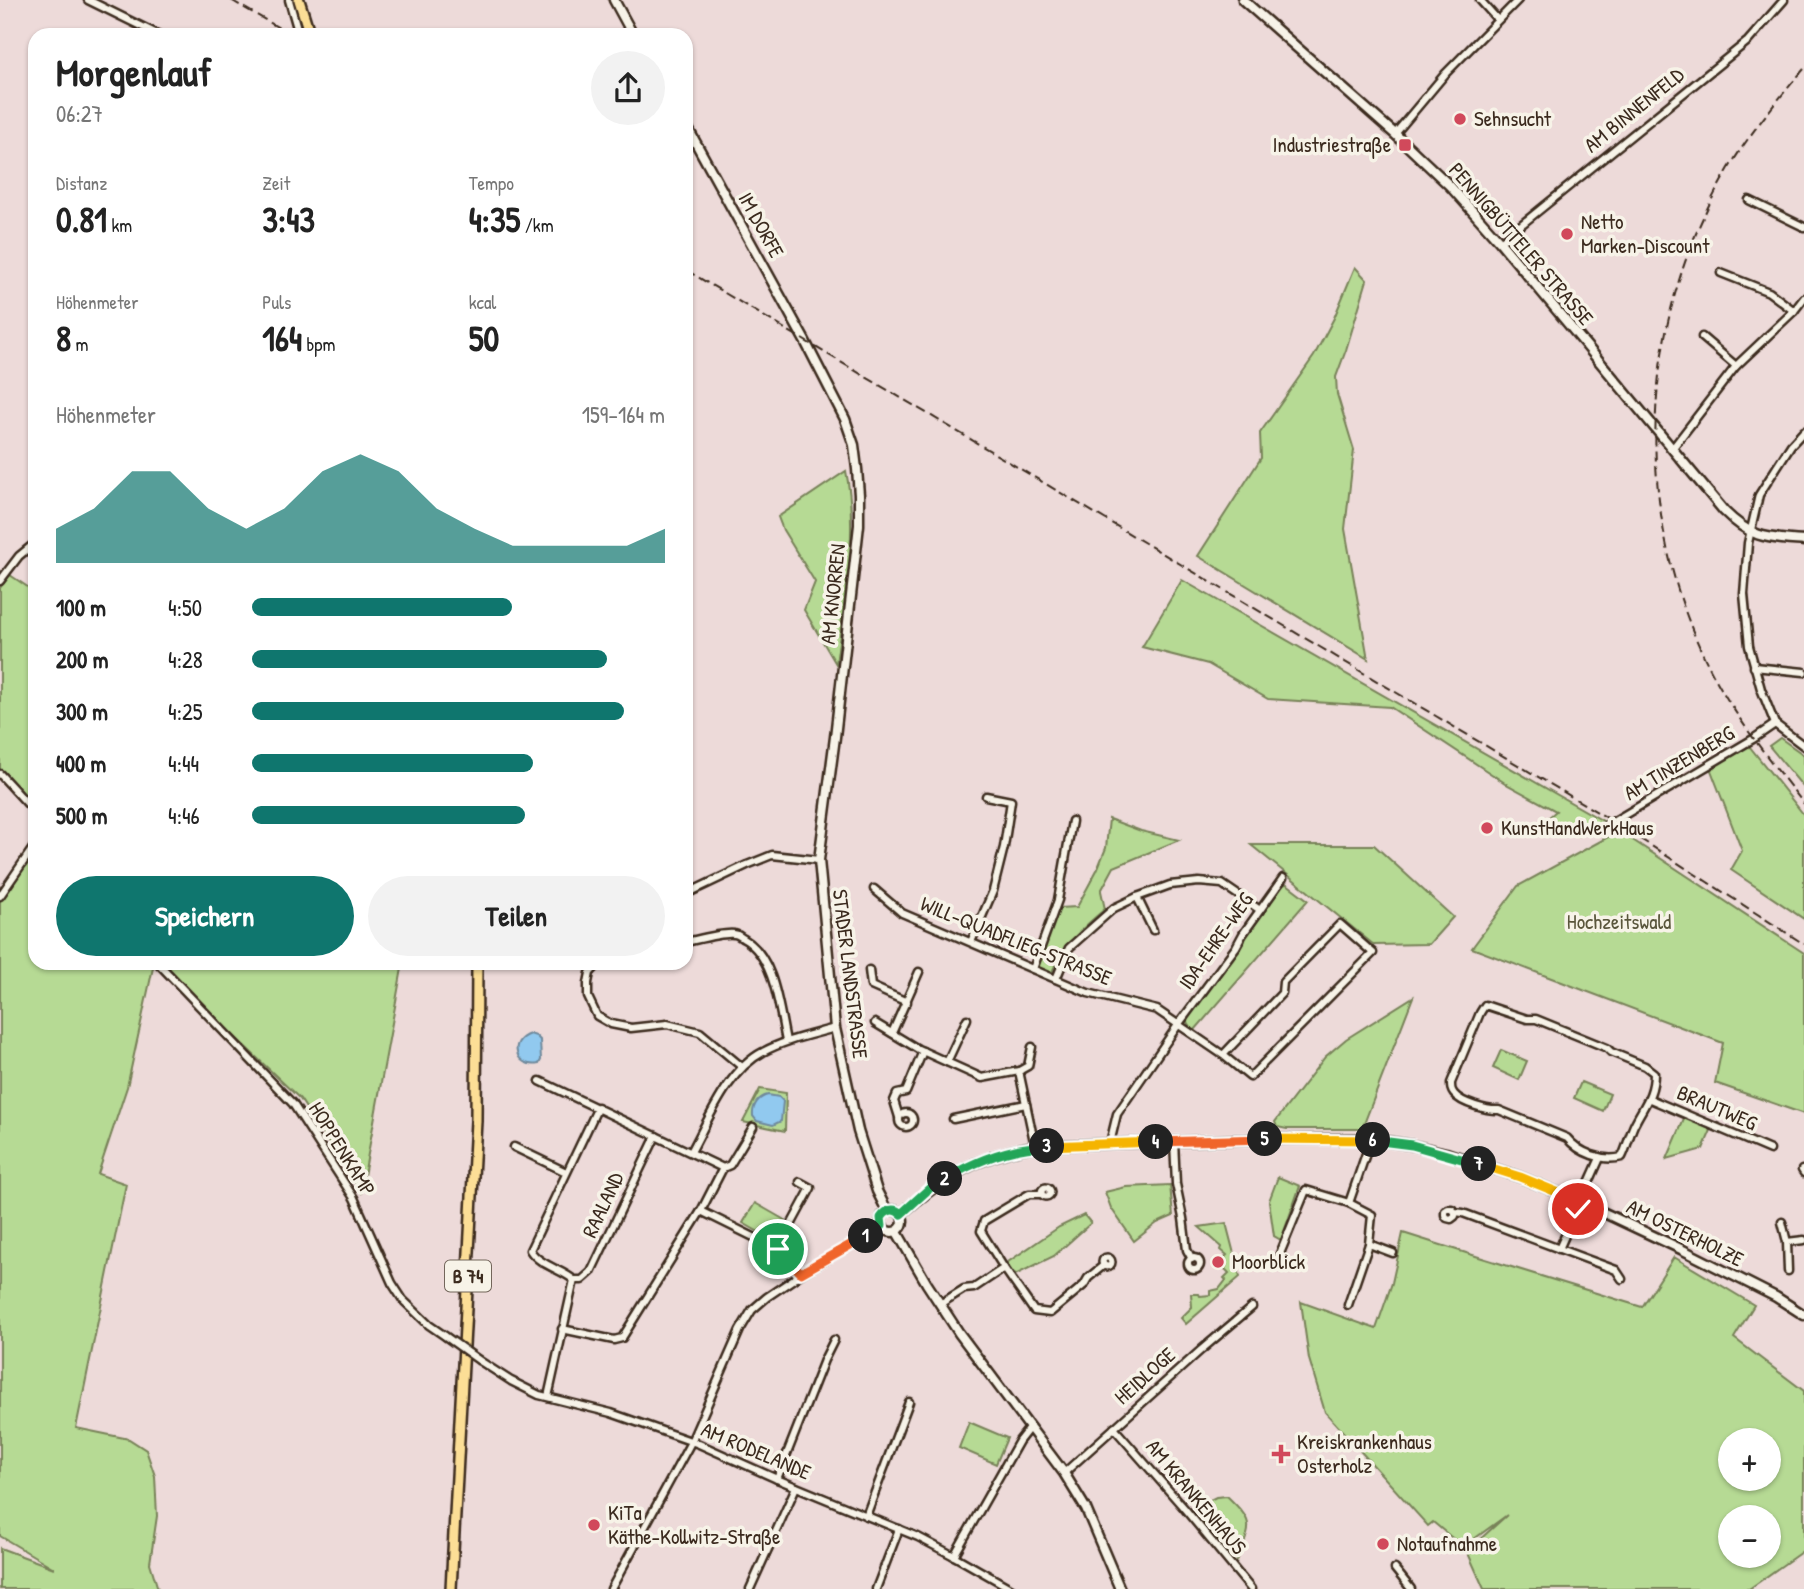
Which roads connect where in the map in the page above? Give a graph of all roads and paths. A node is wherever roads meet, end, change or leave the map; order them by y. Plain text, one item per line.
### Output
1 (88, 0) edge
2 (289, 0) edge
3 (299, 0) edge
4 (614, 0) edge
5 (1243, 0) edge
6 (1480, 0) edge
7 (1518, 0) edge
8 (1784, 0) edge
9 (1497, 19) junction
10 (145, 28) edge
11 (297, 28) edge
12 (308, 28) edge
13 (629, 28) edge
14 (1395, 134) junction
15 (693, 138) edge
16 (1749, 200) dead end
17 (1804, 227) edge
18 (1500, 242) junction
19 (1721, 273) dead end
20 (1804, 299) edge
21 (1794, 311) junction
22 (1702, 337) dead end
23 (805, 341) joint
24 (1737, 366) junction
25 (1804, 431) edge
26 (1672, 449) junction
27 (1750, 533) junction
28 (1804, 541) edge
29 (28, 549) edge
30 (0, 581) edge
31 (1754, 667) junction
32 (1804, 672) edge
33 (1775, 724) junction
34 (1804, 746) edge
35 (0, 774) edge
36 (986, 796) dead end
37 (28, 804) edge
38 (1072, 821) dead end
39 (1599, 830) dead end
40 (28, 855) edge
41 (819, 860) junction
42 (1283, 878) dead end
43 (874, 889) dead end
44 (693, 891) edge
45 (0, 896) edge
46 (1137, 897) junction
47 (1260, 910) junction
48 (1153, 930) dead end
49 (693, 941) edge
50 (971, 943) junction
51 (1033, 969) junction
52 (165, 970) edge
53 (477, 970) edge
54 (593, 970) edge
55 (869, 970) dead end
56 (919, 972) dead end
57 (1056, 979) junction
58 (907, 1002) junction
59 (967, 1019) dead end
60 (875, 1023) dead end
61 (1178, 1025) junction
62 (835, 1028) junction
63 (892, 1033) junction
64 (786, 1041) junction
65 (1032, 1047) dead end
66 (923, 1051) junction
67 (1223, 1055) junction
68 (947, 1062) junction
69 (742, 1067) junction
70 (1019, 1071) junction
71 (540, 1081) dead end
72 (1650, 1099) junction
73 (1026, 1104) junction
74 (598, 1108) junction
75 (899, 1117) dead end
76 (953, 1119) dead end
77 (753, 1127) dead end
78 (656, 1136) junction
79 (1371, 1139) junction
80 (1174, 1141) junction
81 (1110, 1143) junction
82 (1035, 1146) junction
83 (514, 1147) dead end
84 (1770, 1150) dead end
85 (691, 1152) junction
86 (1600, 1158) junction
87 (723, 1168) junction
88 (566, 1172) junction
89 (800, 1182) dead end
90 (1041, 1194) dead end
91 (1581, 1202) junction
92 (1349, 1203) junction
93 (701, 1211) junction
94 (887, 1211) junction
95 (1455, 1212) dead end
96 (901, 1214) junction
97 (1782, 1222) dead end
98 (882, 1226) junction
99 (897, 1232) junction
100 (1804, 1240) edge
101 (1787, 1242) junction
102 (1369, 1244) junction
103 (778, 1249) junction
104 (1559, 1249) junction
105 (1392, 1253) dead end
106 (1279, 1258) dead end
107 (1192, 1259) dead end
108 (1104, 1265) dead end
109 (1004, 1268) junction
110 (1788, 1271) dead end
111 (801, 1273) junction
112 (1622, 1279) dead end
113 (574, 1280) junction
114 (940, 1304) junction
115 (1348, 1305) dead end
116 (1252, 1307) dead end
117 (1804, 1315) edge
118 (562, 1329) junction
119 (834, 1340) dead end
120 (480, 1361) joint
121 (548, 1397) junction
122 (909, 1402) dead end
123 (1030, 1427) junction
124 (1114, 1428) junction
125 (691, 1442) junction
126 (1064, 1473) junction
127 (777, 1479) junction
128 (796, 1487) junction
129 (866, 1516) junction
130 (899, 1529) junction
131 (954, 1556) junction
132 (1395, 1569) dead end
133 (1010, 1588) edge
134 (451, 1589) edge
135 (611, 1589) edge
136 (750, 1589) edge
137 (876, 1589) edge
138 (1120, 1589) edge
139 (1251, 1589) edge
140 (1411, 1589) edge

1 - 10 street
2 - 11 street
3 - 12 main road
4 - 13 street
5 - 14 street, PENNIGBÜTTELER STRASSE
6 - 9 street
7 - 9 street
8 - 18 street, AM BINNENFELD
9 - 14 street
14 - 18 street, PENNIGBÜTTELER STRASSE
15 - 23 street, IM DORFE
16 - 17 street
18 - 26 street, PENNIGBÜTTELER STRASSE
19 - 21 street
20 - 21 street
21 - 24 street
22 - 24 street
23 - 41 street, AM KNORREN
24 - 26 street
25 - 27 street
26 - 27 street, PENNIGBÜTTELER STRASSE
27 - 28 street
27 - 31 street
29 - 30 street
31 - 32 street
31 - 33 street
33 - 34 street
33 - 39 street, AM TINZENBERG
35 - 37 street
36 - 50 street
38 - 51 street
40 - 45 street
41 - 44 street
41 - 62 street, STADER LANDSTRASSE
42 - 47 street, IDA-EHRE-WEG
43 - 50 street, WILL-QUADFLIEG-STRASSE
46 - 47 street
46 - 48 street
46 - 57 street
47 - 61 street, IDA-EHRE-WEG
49 - 64 street
50 - 51 street, WILL-QUADFLIEG-STRASSE
51 - 57 street, WILL-QUADFLIEG-STRASSE
52 - 120 street, HOPPENKAMP, bridge
53 - 134 main road, B 74
54 - 69 street
55 - 58 street
56 - 58 street
57 - 61 street, WILL-QUADFLIEG-STRASSE
58 - 63 street
59 - 68 street
60 - 63 street
61 - 67 street, WILL-QUADFLIEG-STRASSE
61 - 81 street
62 - 64 street
62 - 94 street, STADER LANDSTRASSE
63 - 66 street
64 - 69 street
65 - 70 street
66 - 68 street
66 - 75 street
67 - 67 street, WILL-QUADFLIEG-STRASSE
68 - 70 street
69 - 85 street
70 - 73 street
71 - 74 street
72 - 84 street, BRAUTWEG
72 - 86 street
72 - 86 street
73 - 76 street
73 - 82 street
74 - 78 street
74 - 88 street
77 - 87 street
78 - 85 street
78 - 113 street, RAALAND
79 - 80 street, AM OSTERHOLZE
79 - 91 street, AM OSTERHOLZE
79 - 92 street
80 - 81 street, AM OSTERHOLZE
80 - 107 street
81 - 82 street, AM OSTERHOLZE
82 - 96 street, AM OSTERHOLZE
83 - 88 street
85 - 87 street
86 - 91 street
87 - 93 street
88 - 113 street
89 - 103 street
90 - 109 street
91 - 104 street
91 - 117 street, AM OSTERHOLZE
92 - 102 street
92 - 106 street
93 - 103 street
93 - 118 street
94 - 96 street
94 - 98 street
95 - 104 street
96 - 99 street
97 - 101 street
98 - 99 street
98 - 111 street
99 - 114 street
100 - 101 street
101 - 110 street
102 - 105 street
102 - 115 street
103 - 111 street
104 - 112 street
108 - 109 street
109 - 114 street
111 - 125 street
113 - 118 street
114 - 123 street
116 - 124 street, HEIDLOGE
118 - 121 street
119 - 127 street
120 - 121 street, AM RODELANDE
121 - 125 street, AM RODELANDE
122 - 129 street
123 - 126 street
123 - 131 street
124 - 126 street, HEIDLOGE
124 - 139 street, AM KRANKENHAUS
125 - 127 street, AM RODELANDE
125 - 135 street
126 - 138 street
127 - 128 street, AM RODELANDE
128 - 129 street, AM RODELANDE
128 - 136 street
129 - 130 street, AM RODELANDE
130 - 131 street, AM RODELANDE
130 - 137 street
131 - 133 street, AM RODELANDE
132 - 140 street

